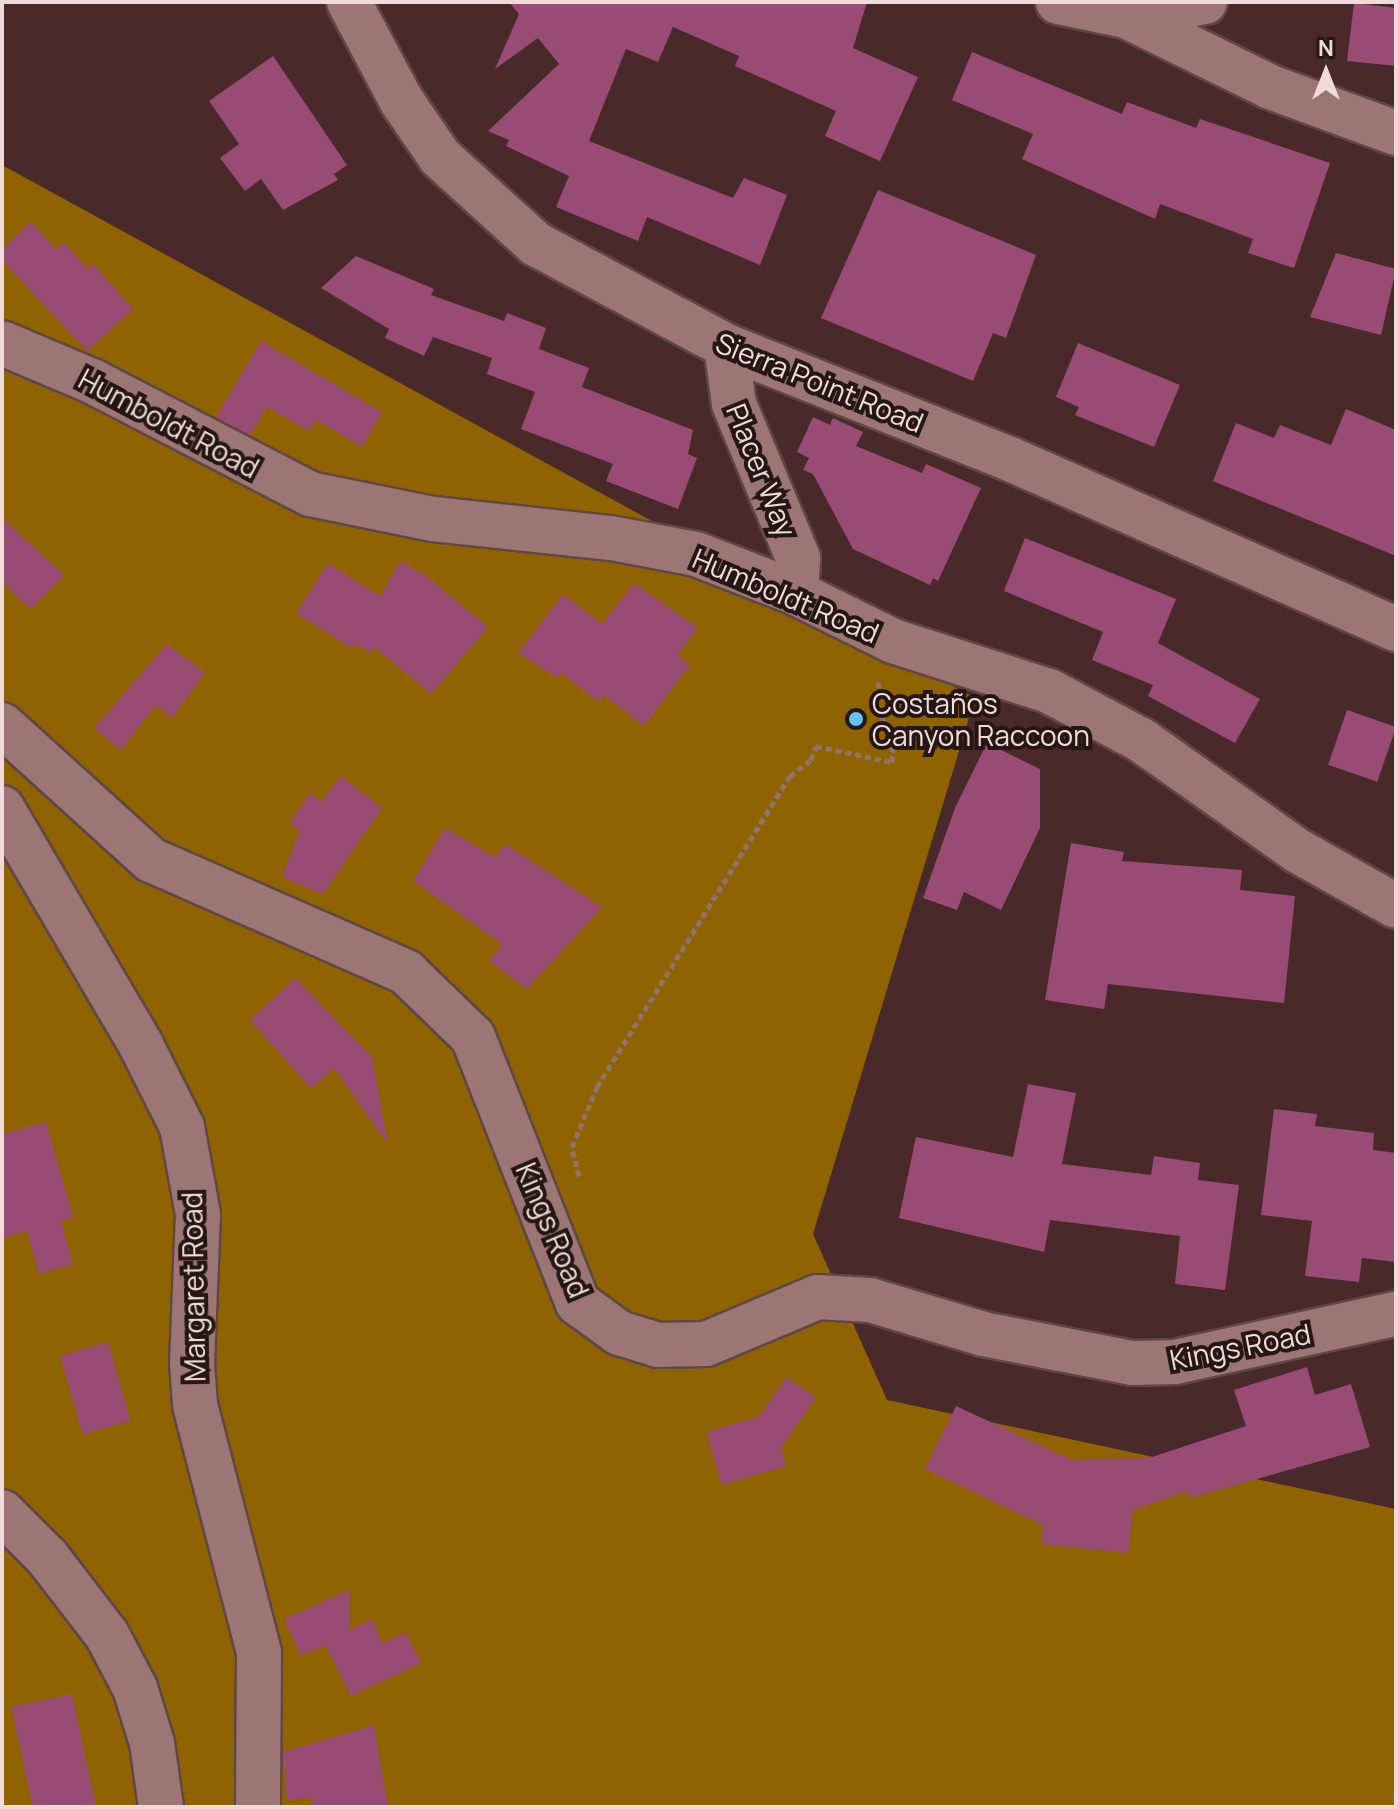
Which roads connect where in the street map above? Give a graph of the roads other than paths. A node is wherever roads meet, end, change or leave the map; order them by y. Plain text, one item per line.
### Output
1 (349, 2) edge
2 (1058, 2) edge
3 (1205, 2) edge
4 (1126, 16) junction
5 (1396, 133) edge
6 (2, 343) edge
7 (726, 346) junction
8 (796, 593) junction
9 (1396, 629) edge
10 (2, 725) edge
11 (2, 808) edge
12 (1396, 906) edge
13 (1396, 1314) edge
14 (2, 1512) edge
15 (161, 1807) edge
16 (258, 1807) edge

1 - 7 street, Sierra Point Road
2 - 4 street
3 - 4 street
4 - 5 street
6 - 8 street, Humboldt Road
7 - 8 street, Placer Way
7 - 9 street, Sierra Point Road
8 - 12 street, Humboldt Road
10 - 13 street, Kings Road
11 - 16 street, Margaret Road
14 - 15 street

